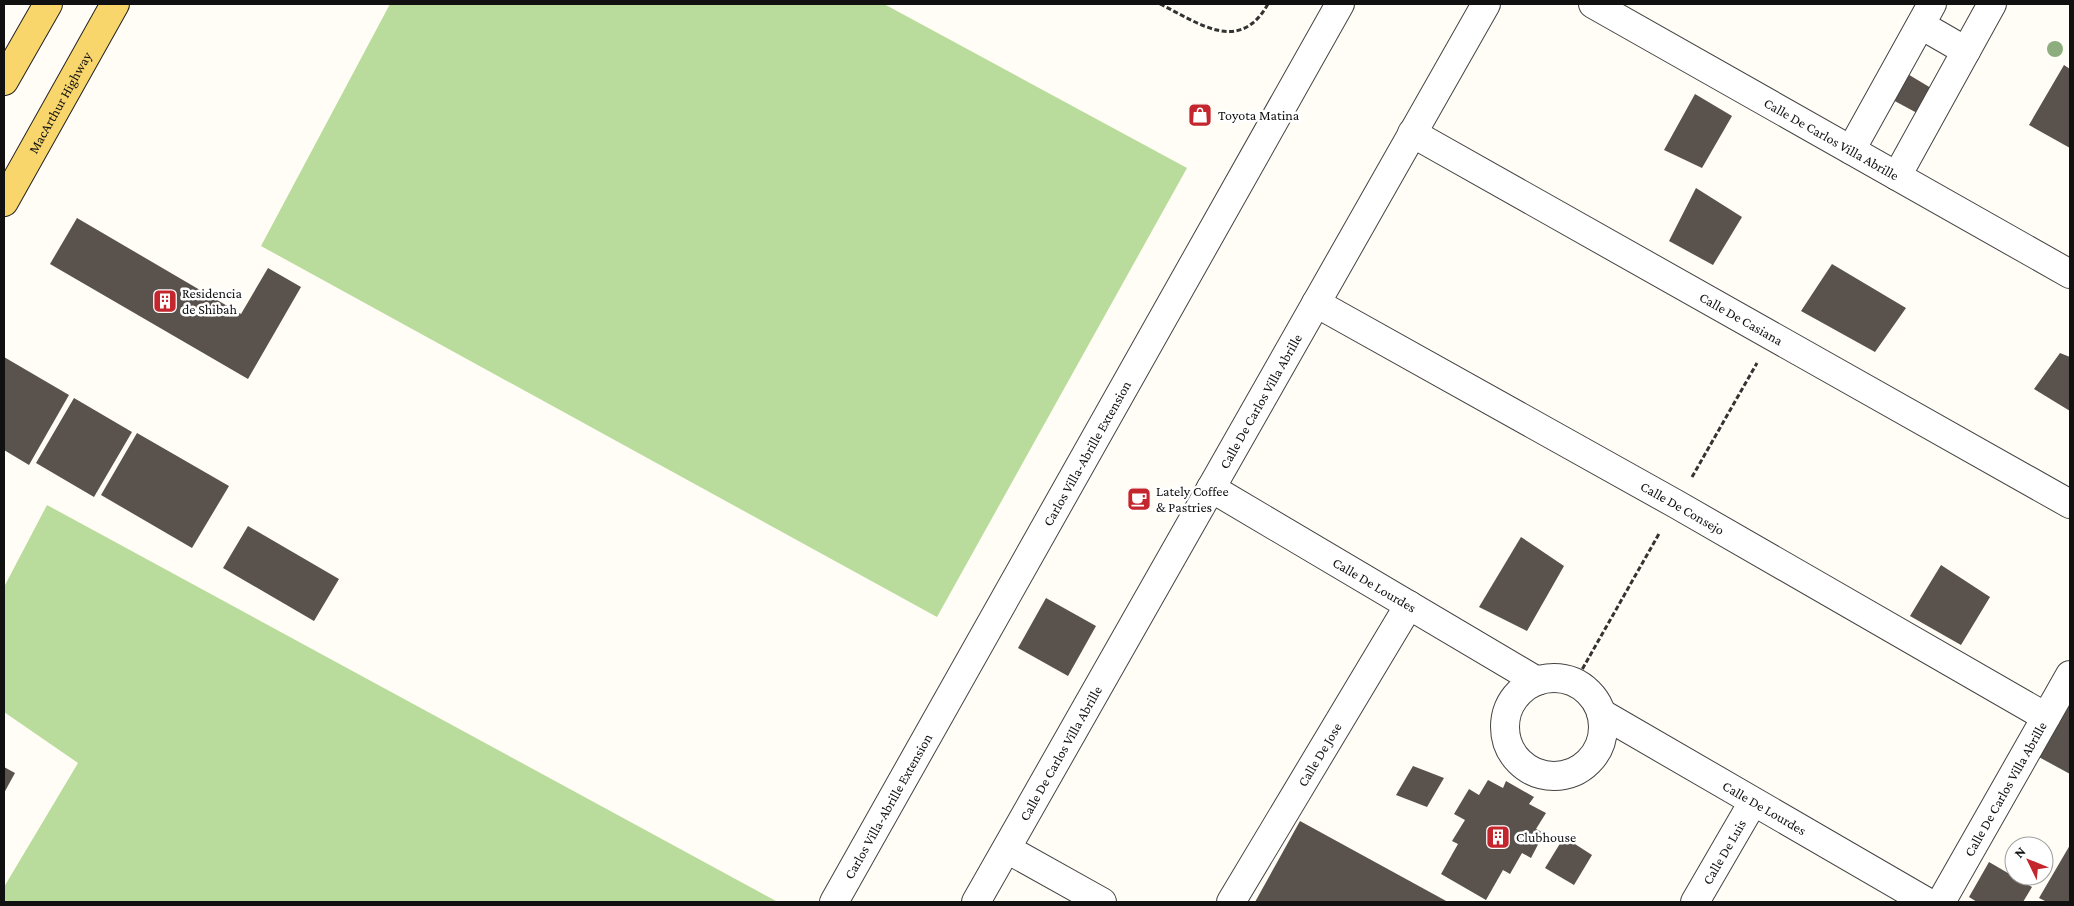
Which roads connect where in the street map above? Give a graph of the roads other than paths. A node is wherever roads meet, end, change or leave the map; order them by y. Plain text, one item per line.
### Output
1 (48, 4) edge
2 (115, 4) edge
3 (1340, 4) edge
4 (1486, 4) edge
5 (1593, 4) edge
6 (1992, 4) edge
7 (1926, 15) edge
8 (1966, 51) junction
9 (4, 81) edge
10 (1412, 133) junction
11 (1851, 150) junction
12 (1897, 176) junction
13 (4, 202) edge
14 (2070, 274) edge
15 (1316, 303) junction
16 (1211, 488) junction
17 (2070, 504) edge
18 (1409, 605) junction
19 (2070, 675) edge
20 (1537, 681) junction
21 (1601, 714) junction
22 (2046, 717) junction
23 (1753, 802) junction
24 (1007, 849) junction
25 (834, 902) edge
26 (976, 902) edge
27 (1102, 902) edge
28 (1231, 902) edge
29 (1695, 902) edge
30 (1927, 902) edge
31 (1941, 902) edge

1 - 9 main road
2 - 13 main road, MacArthur Highway
3 - 25 street, Carlos Villa-Abrille Extension
4 - 10 street, Calle De Carlos Villa Abrille
5 - 11 street, Calle De Carlos Villa Abrille
6 - 8 street
7 - 8 street
7 - 11 street
8 - 12 street
10 - 15 street, Calle De Carlos Villa Abrille
10 - 17 street, Calle De Casiana
11 - 12 street, Calle De Carlos Villa Abrille
12 - 14 street, Calle De Carlos Villa Abrille
15 - 16 street, Calle De Carlos Villa Abrille
15 - 22 street, Calle De Consejo
16 - 18 street, Calle De Lourdes
16 - 24 street, Calle De Carlos Villa Abrille
18 - 20 street, Calle De Lourdes
18 - 28 street, Calle De Jose
19 - 22 street, Calle De Carlos Villa Abrille
20 - 21 street
20 - 21 street
21 - 23 street, Calle De Lourdes
22 - 31 street, Calle De Carlos Villa Abrille
23 - 29 street, Calle De Luis
23 - 30 street, Calle De Lourdes
24 - 26 street, Calle De Carlos Villa Abrille
24 - 27 street

